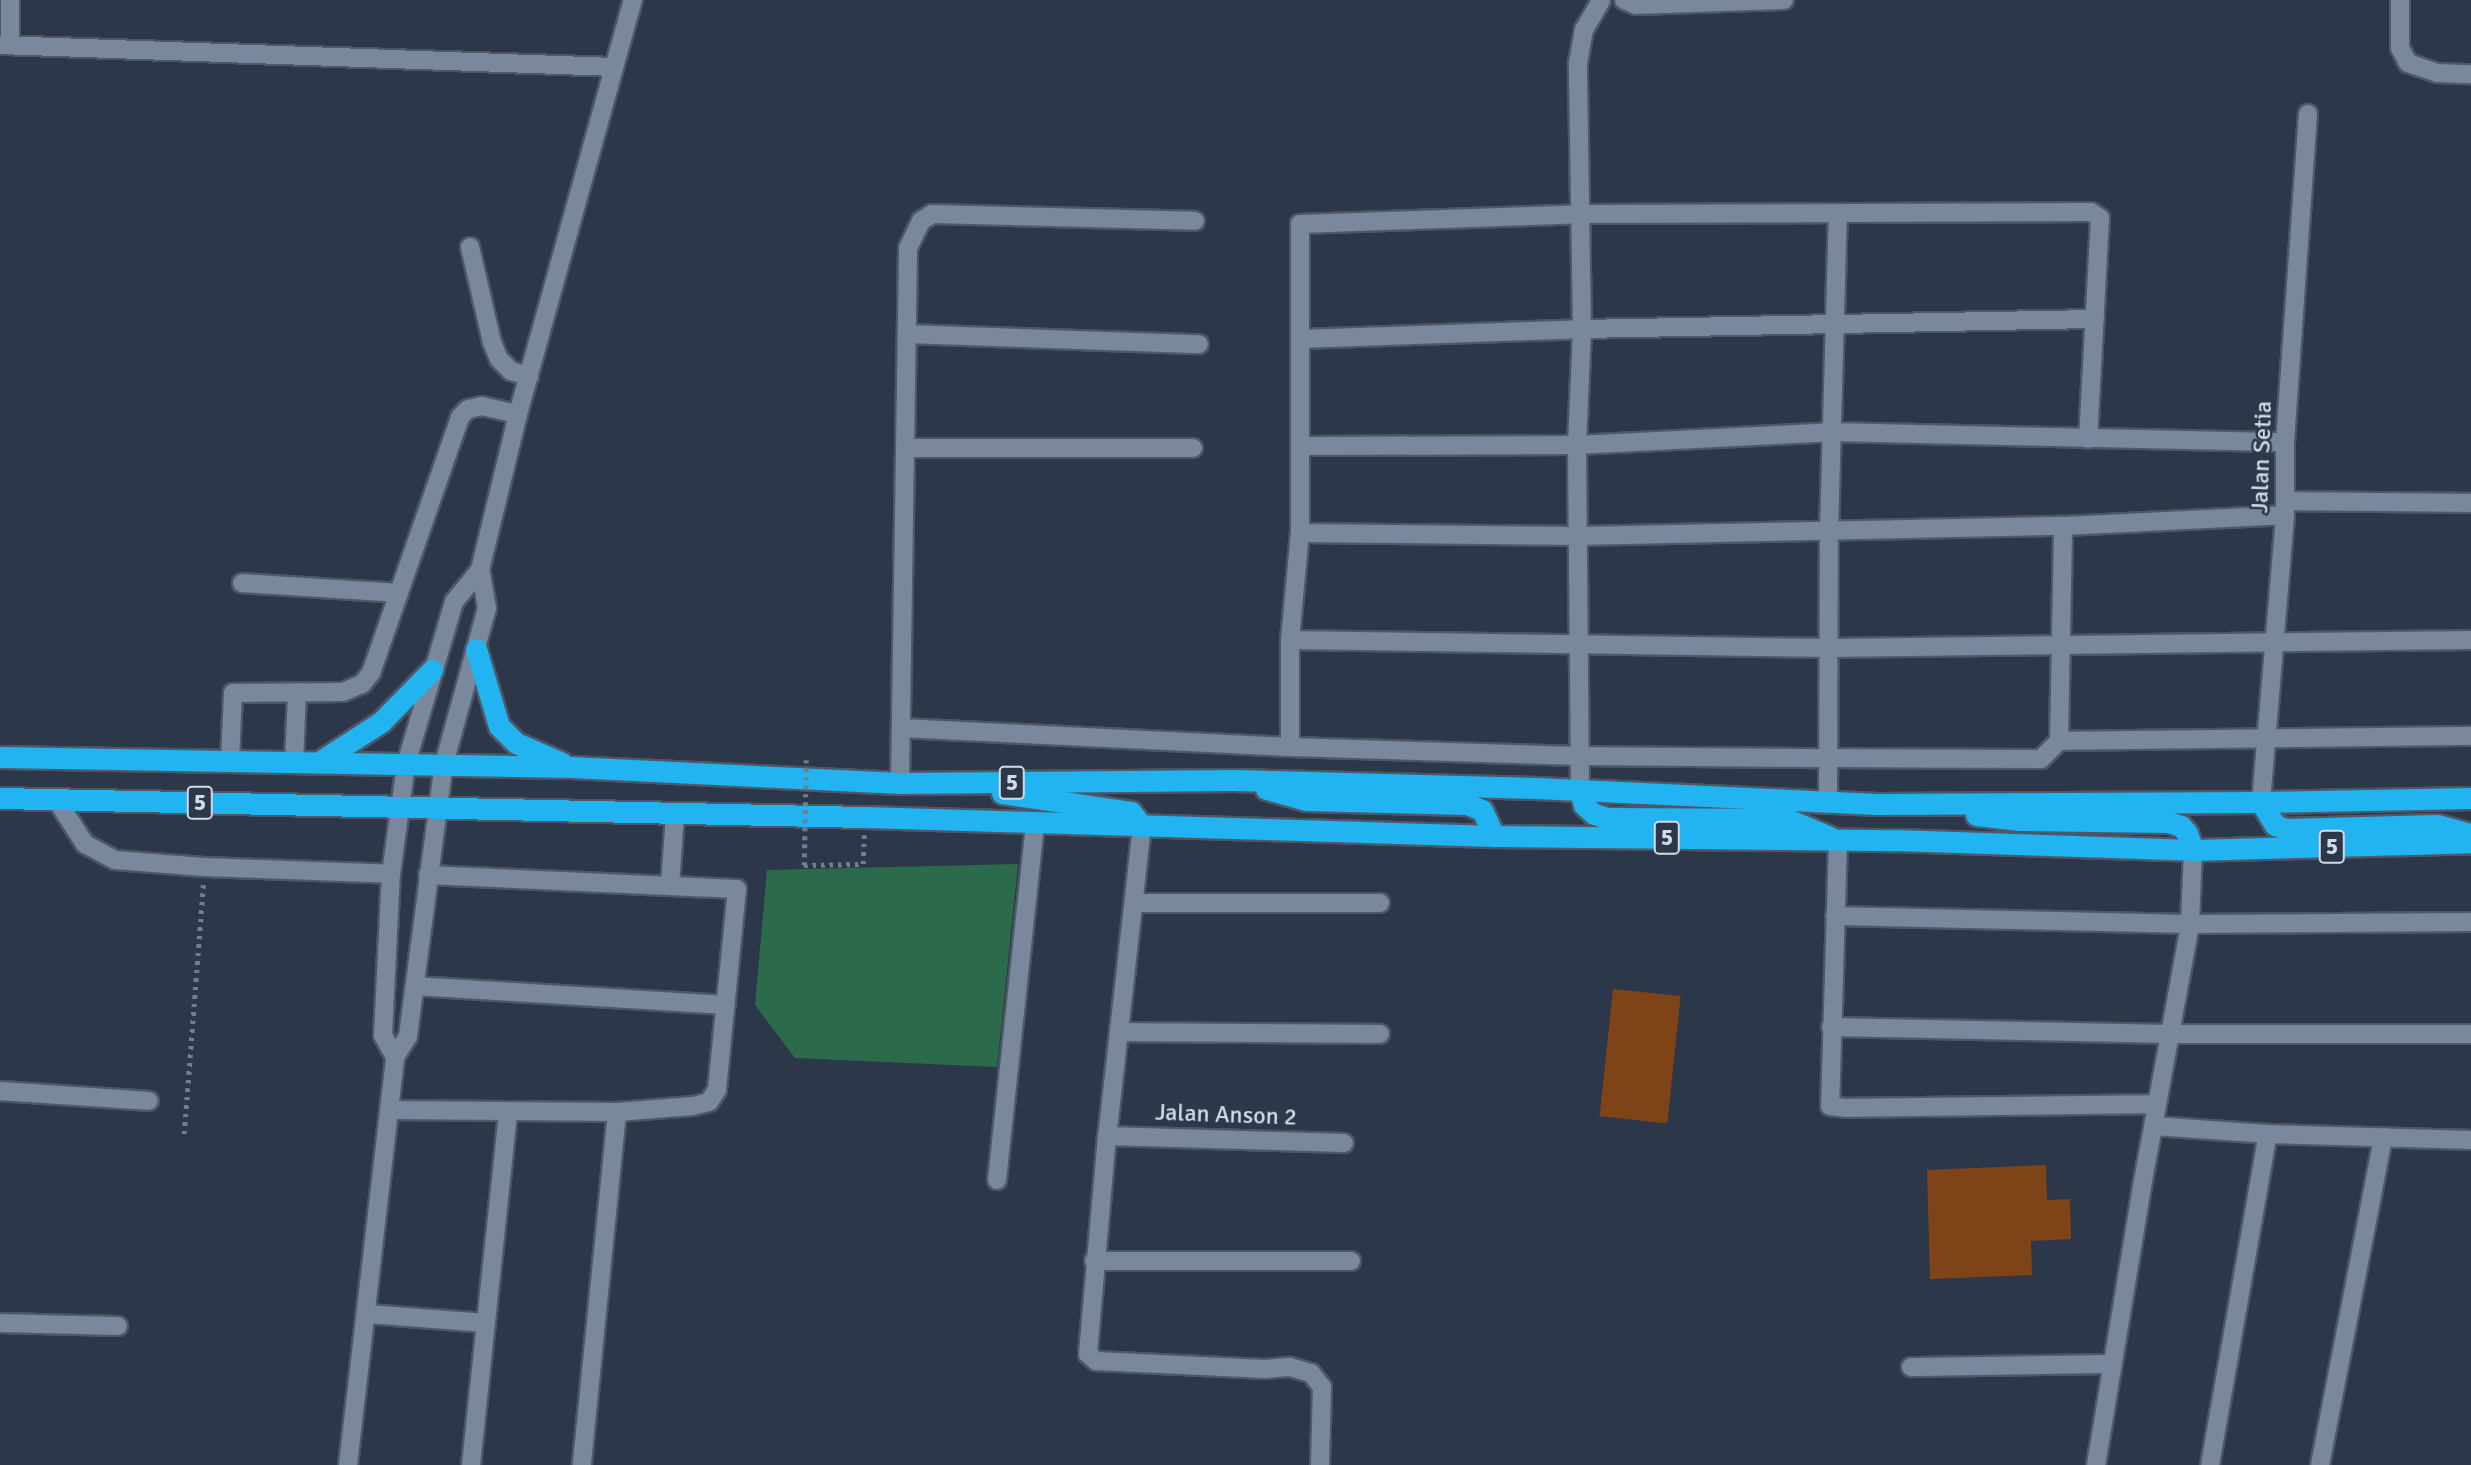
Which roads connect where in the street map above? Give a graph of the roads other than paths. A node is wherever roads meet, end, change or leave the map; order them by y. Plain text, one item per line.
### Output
1 (10, 0) edge
2 (633, 0) edge
3 (1601, 0) edge
4 (1624, 0) edge
5 (1784, 0) edge
6 (2399, 0) edge
7 (0, 1) edge
8 (1744, 1) edge
9 (5, 45) edge
10 (614, 67) junction
11 (2471, 74) edge
12 (2308, 114) dead end
13 (1838, 214) junction
14 (1580, 215) junction
15 (1195, 221) dead end
16 (470, 247) dead end
17 (2095, 319) junction
18 (1837, 323) junction
19 (1582, 329) junction
20 (907, 334) junction
21 (1300, 339) junction
22 (1199, 344) dead end
23 (529, 376) junction
24 (518, 414) junction
25 (1831, 432) junction
26 (2088, 439) junction
27 (2285, 442) junction
28 (1577, 445) junction
29 (1300, 446) junction
30 (906, 448) junction
31 (1193, 448) dead end
32 (2471, 503) edge
33 (2285, 508) junction
34 (2063, 526) junction
35 (1829, 531) junction
36 (1300, 533) junction
37 (1577, 536) junction
38 (480, 570) junction
39 (242, 583) dead end
40 (399, 593) junction
41 (1290, 640) junction
42 (2471, 640) edge
43 (2276, 643) junction
44 (1577, 644) junction
45 (2059, 645) junction
46 (1830, 648) junction
47 (476, 649) junction
48 (432, 670) junction
49 (296, 692) junction
50 (901, 728) junction
51 (2471, 736) edge
52 (2268, 738) junction
53 (2059, 741) junction
54 (1290, 747) junction
55 (1578, 756) junction
56 (0, 757) edge
57 (1829, 758) junction
58 (230, 761) junction
59 (294, 762) junction
60 (320, 762) junction
61 (406, 764) junction
62 (444, 764) junction
63 (570, 767) junction
64 (1234, 780) junction
65 (900, 783) junction
66 (944, 783) junction
67 (1580, 791) junction
68 (0, 798) edge
69 (2471, 798) edge
70 (56, 799) junction
71 (2261, 802) junction
72 (1828, 803) junction
73 (1877, 804) junction
74 (400, 807) junction
75 (436, 808) junction
76 (675, 814) junction
77 (1035, 822) junction
78 (1142, 826) junction
79 (2471, 834) edge
80 (1494, 836) junction
81 (1838, 840) junction
82 (2471, 842) edge
83 (2193, 850) junction
84 (391, 874) junction
85 (428, 875) junction
86 (670, 886) junction
87 (1135, 903) junction
88 (1380, 903) dead end
89 (1835, 916) junction
90 (2471, 922) edge
91 (2190, 924) junction
92 (415, 986) junction
93 (725, 1004) junction
94 (1831, 1027) junction
95 (1119, 1032) junction
96 (1380, 1034) dead end
97 (2170, 1034) junction
98 (2471, 1034) edge
99 (395, 1057) junction
100 (0, 1091) edge
101 (149, 1101) dead end
102 (2157, 1104) junction
103 (390, 1110) junction
104 (508, 1112) junction
105 (617, 1112) junction
106 (2154, 1126) junction
107 (2268, 1134) junction
108 (1107, 1136) junction
109 (2383, 1137) junction
110 (2471, 1140) edge
111 (1344, 1143) dead end
112 (997, 1180) dead end
113 (1094, 1261) junction
114 (1351, 1261) dead end
115 (368, 1314) junction
116 (0, 1323) edge
117 (486, 1323) junction
118 (118, 1326) dead end
119 (2112, 1364) junction
120 (1911, 1367) dead end
121 (348, 1465) edge
122 (471, 1465) edge
123 (582, 1465) edge
124 (1320, 1465) edge
125 (2095, 1465) edge
126 (2210, 1465) edge
127 (2320, 1465) edge

1 - 7 street
1 - 9 street
2 - 10 street
3 - 14 street
4 - 8 street
5 - 8 street
6 - 11 street
9 - 10 street
10 - 23 street
12 - 27 street, Jalan Setia
13 - 14 street
13 - 17 street
13 - 18 street
14 - 19 street
14 - 21 street
15 - 20 street
16 - 23 street
17 - 18 street
17 - 26 street
18 - 19 street
18 - 25 street
19 - 21 street
19 - 28 street
20 - 22 street
20 - 30 street
21 - 29 street
23 - 24 street
24 - 38 street
24 - 40 street
25 - 26 street
25 - 28 street
25 - 35 street
26 - 27 street
27 - 33 street, Jalan Setia
28 - 29 street
28 - 37 street
29 - 36 street
30 - 31 street
30 - 50 street
32 - 33 street
33 - 34 street
33 - 43 street, Jalan Setia
34 - 35 street
34 - 45 street
35 - 37 street
35 - 46 street
36 - 37 street
36 - 41 street
37 - 44 street
38 - 47 street
38 - 48 street
39 - 40 street
40 - 49 street
41 - 44 street
41 - 54 street
42 - 43 street
43 - 45 street
43 - 52 street, Jalan Setia
44 - 46 street
44 - 55 street
45 - 46 street
45 - 53 street
46 - 57 street
47 - 62 street
47 - 63 highway
48 - 60 highway
48 - 61 street
49 - 58 street
49 - 59 street
50 - 54 street
50 - 65 street
51 - 52 street
52 - 53 street
52 - 71 street, Jalan Setia
53 - 57 street
54 - 55 street
55 - 57 street
55 - 67 street
56 - 58 highway, 5
57 - 72 street
58 - 59 highway, 5
59 - 60 highway, 5
60 - 61 highway, 5
61 - 62 highway, 5
61 - 74 street
62 - 63 highway, 5
62 - 75 street
63 - 65 highway, 5
64 - 66 highway, 5
64 - 67 highway, 5
64 - 80 highway
65 - 66 highway, 5
66 - 78 highway
67 - 72 highway, 5
67 - 81 highway
68 - 70 highway, 5
69 - 71 highway, 5
70 - 74 highway, 5
70 - 84 street
71 - 73 highway, 5
71 - 79 highway
72 - 73 highway, 5
73 - 83 highway
74 - 75 highway, 5
74 - 84 street
75 - 76 highway, 5
75 - 85 street
76 - 77 highway, 5
76 - 86 street
77 - 78 highway, 5
77 - 112 street
78 - 80 highway, 5
78 - 87 street
80 - 81 highway, 5
81 - 83 highway, 5
81 - 89 street
82 - 83 highway, 5
83 - 91 street
84 - 99 street
85 - 86 street
85 - 92 street
86 - 93 street
87 - 88 street
87 - 95 street
89 - 91 street
89 - 94 street
90 - 91 street
91 - 97 street
92 - 93 street
92 - 99 street
93 - 105 street
94 - 97 street
94 - 102 street
95 - 96 street
95 - 108 street
97 - 98 street
97 - 102 street
99 - 103 street
100 - 101 street
102 - 106 street
103 - 104 street
103 - 115 street
104 - 105 street
104 - 117 street
105 - 123 street
106 - 107 street
106 - 119 street
107 - 109 street
107 - 126 street
108 - 111 street, Jalan Anson 2
108 - 113 street
109 - 110 street
109 - 127 street
113 - 114 street
113 - 124 street
115 - 117 street
115 - 121 street
116 - 118 street
117 - 122 street
119 - 120 street
119 - 125 street

